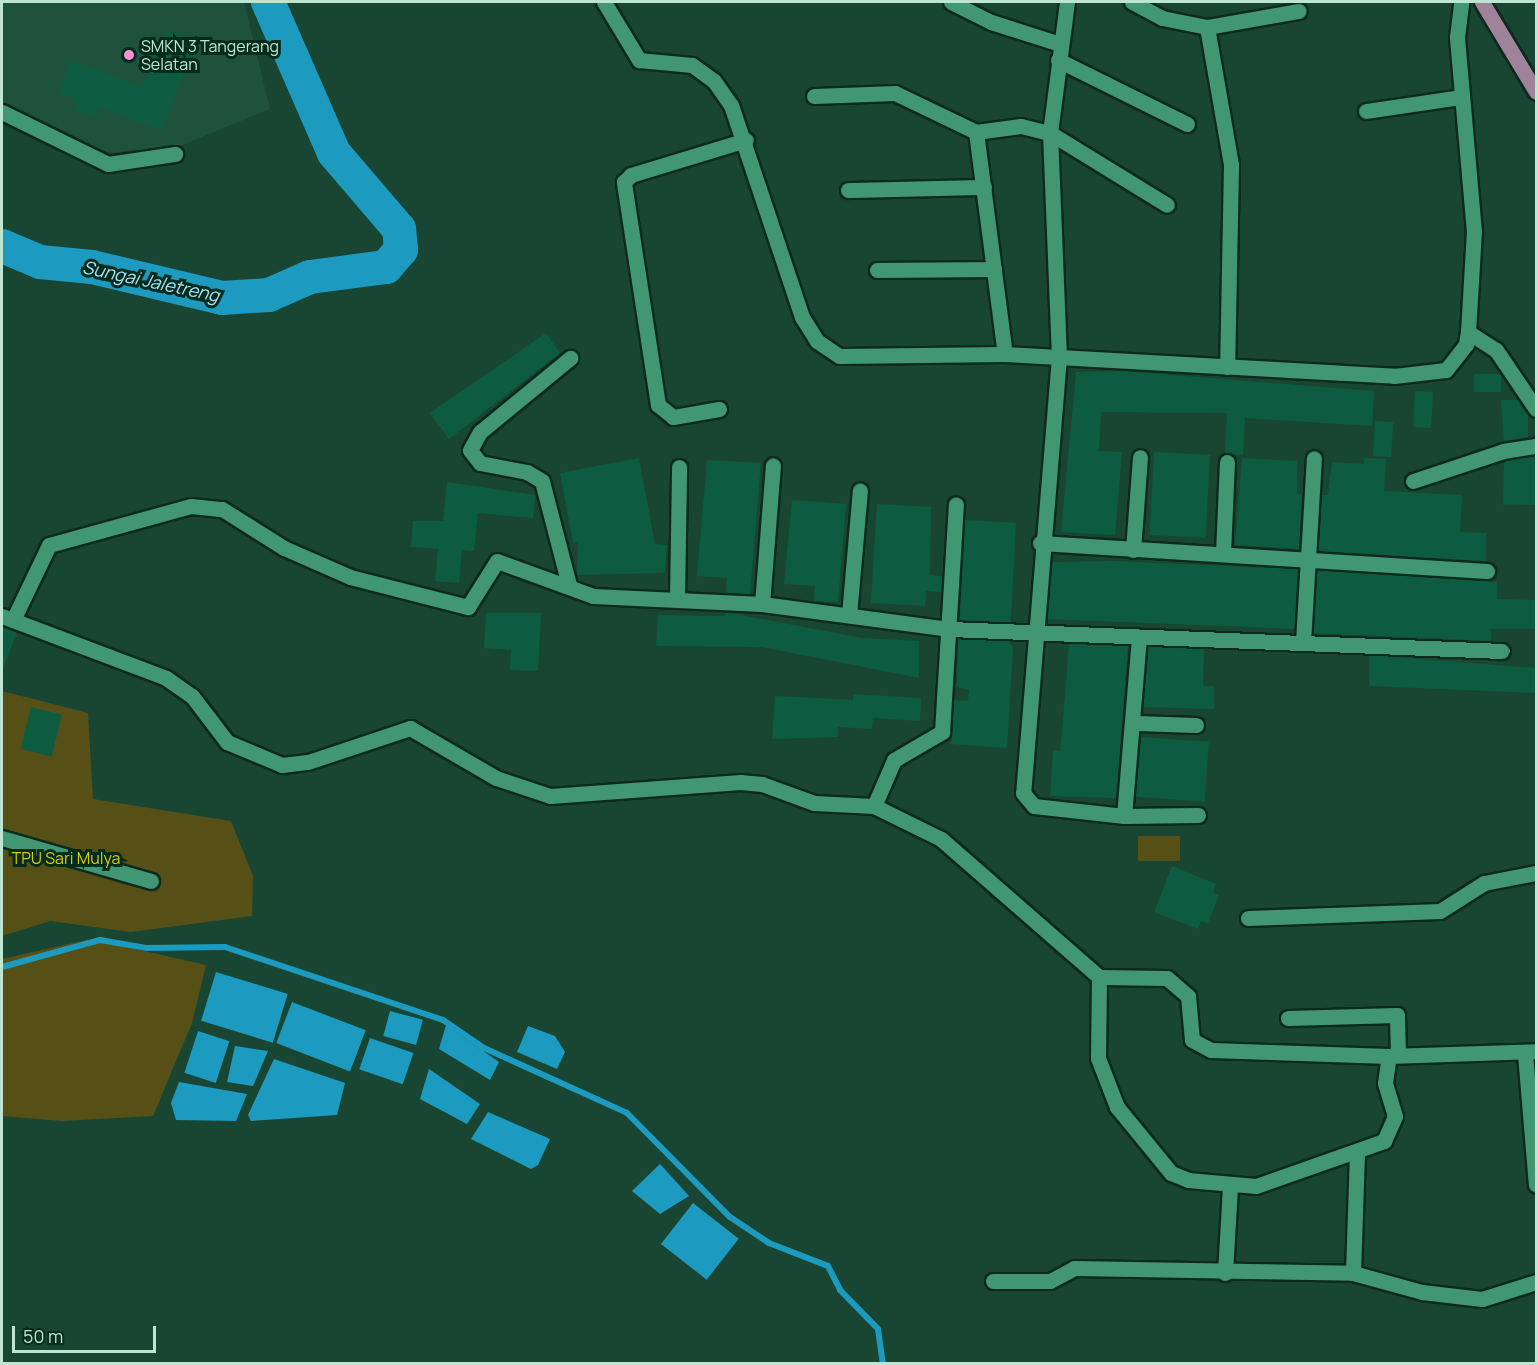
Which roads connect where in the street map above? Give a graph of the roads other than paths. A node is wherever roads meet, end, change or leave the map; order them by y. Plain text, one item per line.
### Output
1 (604, 2) edge
2 (951, 2) edge
3 (1067, 2) edge
4 (1132, 2) edge
5 (1461, 2) edge
6 (1483, 2) edge
7 (1299, 11) dead end
8 (1207, 27) junction
9 (1059, 52) junction
10 (1536, 92) edge
11 (814, 96) dead end
12 (1461, 97) junction
13 (1366, 111) dead end
14 (2, 112) edge
15 (1187, 124) dead end
16 (976, 132) junction
17 (1050, 133) junction
18 (746, 140) junction
19 (175, 154) dead end
20 (984, 187) junction
21 (848, 190) dead end
22 (1167, 205) dead end
23 (994, 269) junction
24 (877, 270) dead end
25 (1468, 332) junction
26 (1005, 354) junction
27 (1059, 357) junction
28 (570, 358) dead end
29 (1227, 367) junction
30 (719, 409) dead end
31 (1536, 409) edge
32 (1536, 446) edge
33 (1140, 457) dead end
34 (1314, 458) dead end
35 (1227, 462) dead end
36 (773, 465) dead end
37 (679, 467) dead end
38 (1413, 481) dead end
39 (860, 490) dead end
40 (956, 504) dead end
41 (1040, 543) junction
42 (1133, 550) junction
43 (1223, 553) junction
44 (1311, 557) junction
45 (1487, 571) dead end
46 (569, 585) junction
47 (676, 599) junction
48 (762, 604) junction
49 (849, 615) junction
50 (7, 618) edge
51 (950, 628) junction
52 (1035, 632) junction
53 (1139, 637) junction
54 (1303, 642) junction
55 (1502, 651) dead end
56 (1136, 723) junction
57 (1196, 725) dead end
58 (874, 806) junction
59 (1198, 815) dead end
60 (1125, 816) junction
61 (2, 838) edge
62 (1536, 873) edge
63 (151, 881) dead end
64 (1248, 918) dead end
65 (1099, 977) junction
66 (1288, 1018) dead end
67 (1531, 1053) edge
68 (1393, 1056) junction
69 (1533, 1140) edge
70 (1357, 1153) junction
71 (1536, 1185) edge
72 (1230, 1186) junction
73 (1225, 1273) junction
74 (1353, 1273) junction
75 (993, 1281) dead end
76 (1536, 1282) edge

1 - 18 street
2 - 9 street
3 - 9 street
4 - 8 street
5 - 12 street
6 - 10 main road
7 - 8 street
8 - 29 street
9 - 15 street
9 - 17 street
11 - 16 street
12 - 13 street
12 - 25 street
14 - 19 street
16 - 17 street
16 - 20 street
17 - 22 street
17 - 27 street
18 - 26 street
18 - 30 street
20 - 21 street
20 - 23 street
23 - 24 street
23 - 26 street
25 - 29 street
25 - 31 street
26 - 27 street
27 - 29 street
27 - 41 street
28 - 46 street
32 - 38 street
33 - 42 street
34 - 44 street
35 - 43 street
36 - 48 street
37 - 47 street
39 - 49 street
40 - 51 street
41 - 42 street
41 - 52 street
42 - 43 street
43 - 44 street
44 - 45 street
44 - 54 street
46 - 47 street
46 - 50 street
47 - 48 street
48 - 49 street
49 - 51 street
50 - 58 street
51 - 52 street
51 - 58 street
52 - 53 street
52 - 60 street
53 - 54 street
53 - 56 street
54 - 55 street
56 - 57 street
56 - 60 street
58 - 65 street
59 - 60 street
61 - 63 street
62 - 64 street
65 - 68 street
65 - 72 street
66 - 68 street
67 - 68 street
67 - 69 street
68 - 70 street
69 - 71 street
70 - 72 street
70 - 74 street
72 - 73 street
73 - 74 street
73 - 75 street
74 - 76 street

